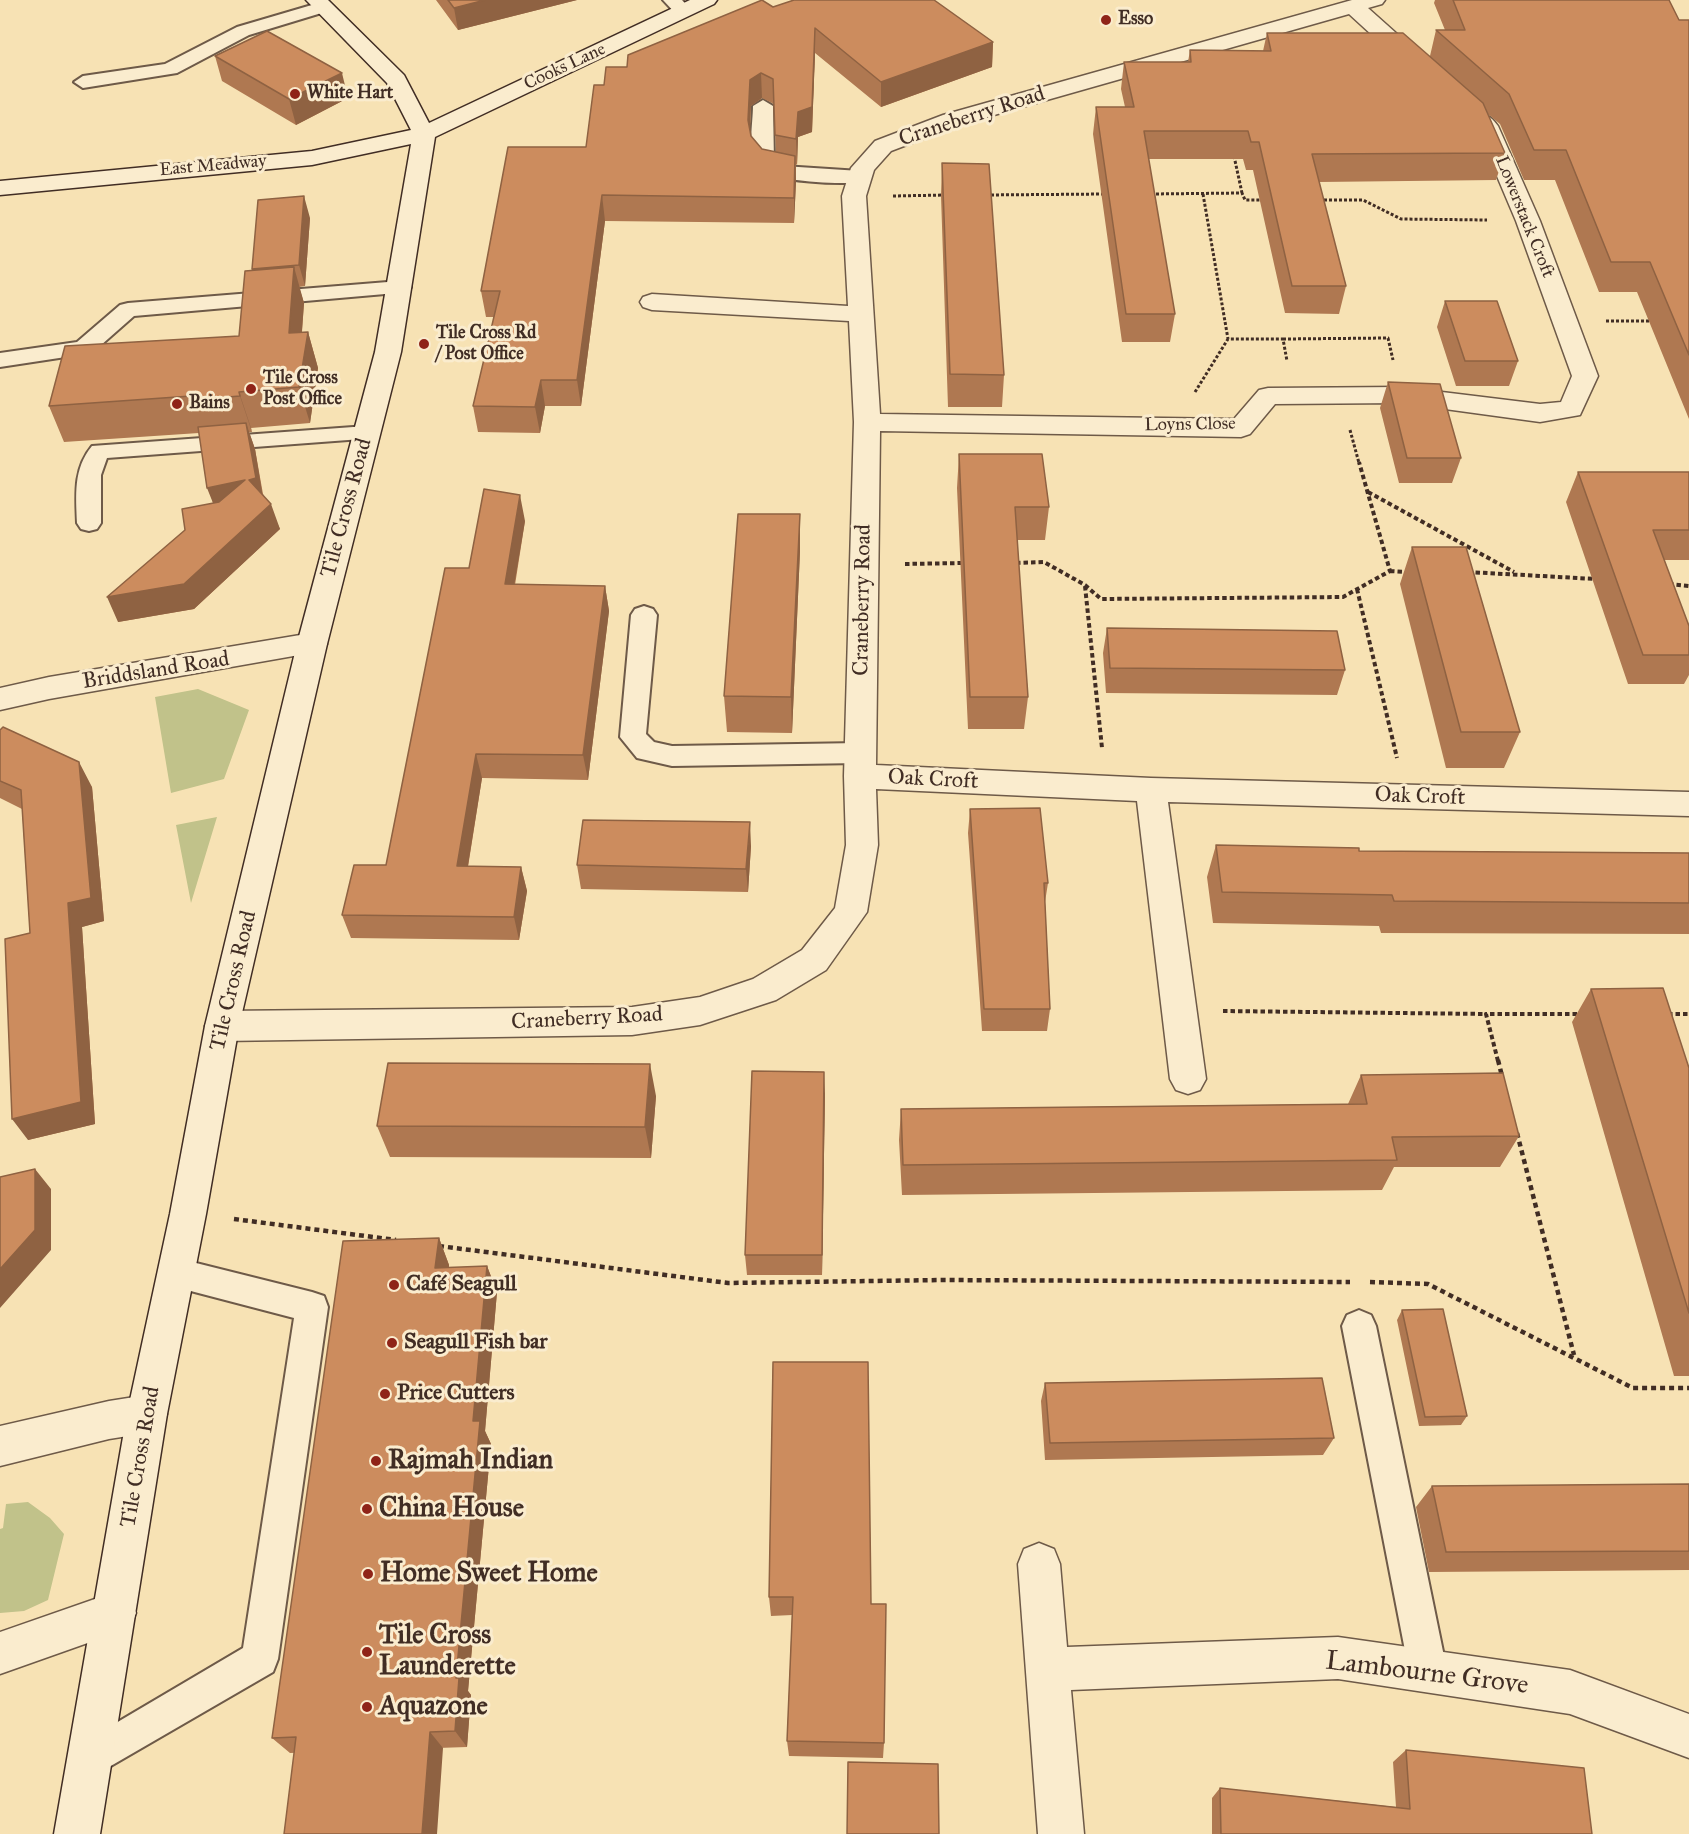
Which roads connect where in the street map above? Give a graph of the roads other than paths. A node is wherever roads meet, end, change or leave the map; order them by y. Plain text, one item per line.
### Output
1 (707, 0) edge
2 (319, 3) edge
3 (1364, 3) edge
4 (677, 6) edge
5 (1437, 81) edge
6 (83, 82) dead end
7 (1462, 104) edge
8 (763, 106) dead end
9 (424, 134) junction
10 (857, 186) junction
11 (0, 188) edge
12 (399, 287) junction
13 (652, 302) dead end
14 (860, 314) junction
15 (0, 360) edge
16 (1571, 409) joint
17 (867, 422) junction
18 (367, 433) junction
19 (89, 522) dead end
20 (644, 615) dead end
21 (312, 644) junction
22 (0, 699) edge
23 (860, 765) junction
24 (1151, 790) junction
25 (1689, 804) edge
26 (222, 1026) junction
27 (1188, 1079) dead end
28 (176, 1273) junction
29 (1359, 1326) dead end
30 (147, 1414) junction
31 (0, 1446) edge
32 (1039, 1564) dead end
33 (115, 1613) junction
34 (0, 1653) edge
35 (1048, 1669) junction
36 (1428, 1671) junction
37 (1689, 1736) edge
38 (90, 1759) junction
39 (76, 1834) edge
40 (1061, 1834) edge

1 - 4 street, Cooks Lane
2 - 6 lane
2 - 9 street
3 - 5 street
3 - 10 street, Craneberry Road
4 - 9 street, Cooks Lane
7 - 16 street, Lowerstack Croft
8 - 10 lane
9 - 11 street, East Meadway
9 - 12 street, Tile Cross Road
10 - 14 street, Craneberry Road
12 - 15 lane
12 - 18 street, Tile Cross Road
13 - 14 street
14 - 17 street, Craneberry Road
16 - 17 street, Loyns Close
17 - 23 street, Craneberry Road
18 - 19 lane
18 - 21 street, Tile Cross Road
20 - 23 lane
21 - 22 street, Briddsland Road
21 - 26 street, Tile Cross Road
23 - 24 street, Oak Croft
23 - 26 street, Craneberry Road
24 - 25 street, Oak Croft
24 - 27 street
26 - 28 street, Tile Cross Road
28 - 30 street, Tile Cross Road
28 - 38 lane
29 - 36 lane
30 - 31 street
30 - 33 street, Tile Cross Road
32 - 35 street
33 - 34 street
33 - 38 street, Tile Cross Road
35 - 36 street, Lambourne Grove
35 - 40 street
36 - 37 street, Lambourne Grove
38 - 39 street, Tile Cross Road

